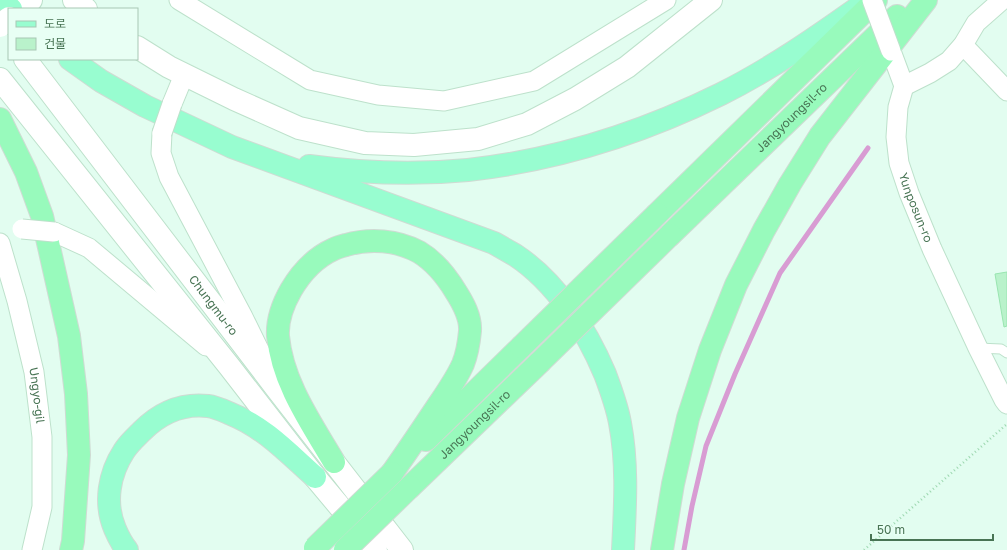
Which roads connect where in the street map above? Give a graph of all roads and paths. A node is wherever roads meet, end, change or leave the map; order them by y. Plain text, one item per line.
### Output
1 (2, 0) edge
2 (32, 0) edge
3 (74, 0) edge
4 (179, 0) edge
5 (666, 0) edge
6 (711, 0) edge
7 (871, 0) edge
8 (876, 0) edge
9 (913, 0) edge
10 (926, 0) edge
11 (1002, 0) edge
12 (10, 8) edge
13 (21, 8) edge
14 (85, 8) edge
15 (8, 19) edge
16 (0, 26) edge
17 (8, 36) edge
18 (963, 45) junction
19 (138, 48) edge
20 (26, 60) edge
21 (71, 60) edge
22 (184, 74) junction
23 (0, 78) edge
24 (904, 86) junction
25 (1007, 90) edge
26 (0, 119) edge
27 (232, 146) junction
28 (0, 238) edge
29 (0, 243) edge
30 (978, 348) junction
31 (1007, 353) edge
32 (229, 366) junction
33 (277, 389) junction
34 (1007, 404) edge
35 (1007, 424) edge
36 (334, 462) junction
37 (392, 473) junction
38 (316, 477) junction
39 (313, 549) edge
40 (32, 550) edge
41 (71, 550) edge
42 (127, 550) edge
43 (346, 550) edge
44 (376, 550) edge
45 (402, 550) edge
46 (623, 550) edge
47 (662, 550) edge
48 (864, 550) edge

1 - 12 main road
2 - 13 street
3 - 14 street
4 - 5 street
6 - 22 street
7 - 24 street, bridge
7 - 27 main road
8 - 37 highway, Jangyoungsil-ro, bridge
9 - 43 highway, Jangyoungsil-ro, bridge
10 - 47 highway
11 - 18 street
15 - 16 street, bridge
16 - 17 street
18 - 24 street
18 - 25 street
19 - 22 street
20 - 33 street, Chungmu-ro
21 - 27 main road
22 - 33 street, bridge
23 - 32 street, Chungmu-ro
24 - 30 street, Yunposun-ro
26 - 41 highway
27 - 46 main road
28 - 32 street, bridge
29 - 40 street, Ungyo-gil
30 - 31 lane
30 - 34 street, Yunposun-ro
32 - 38 street, Chungmu-ro
33 - 36 street, Chungmu-ro
35 - 48 path
36 - 37 highway
36 - 45 street, Chungmu-ro
37 - 39 highway, bridge
38 - 42 main road
38 - 44 street, Chungmu-ro

